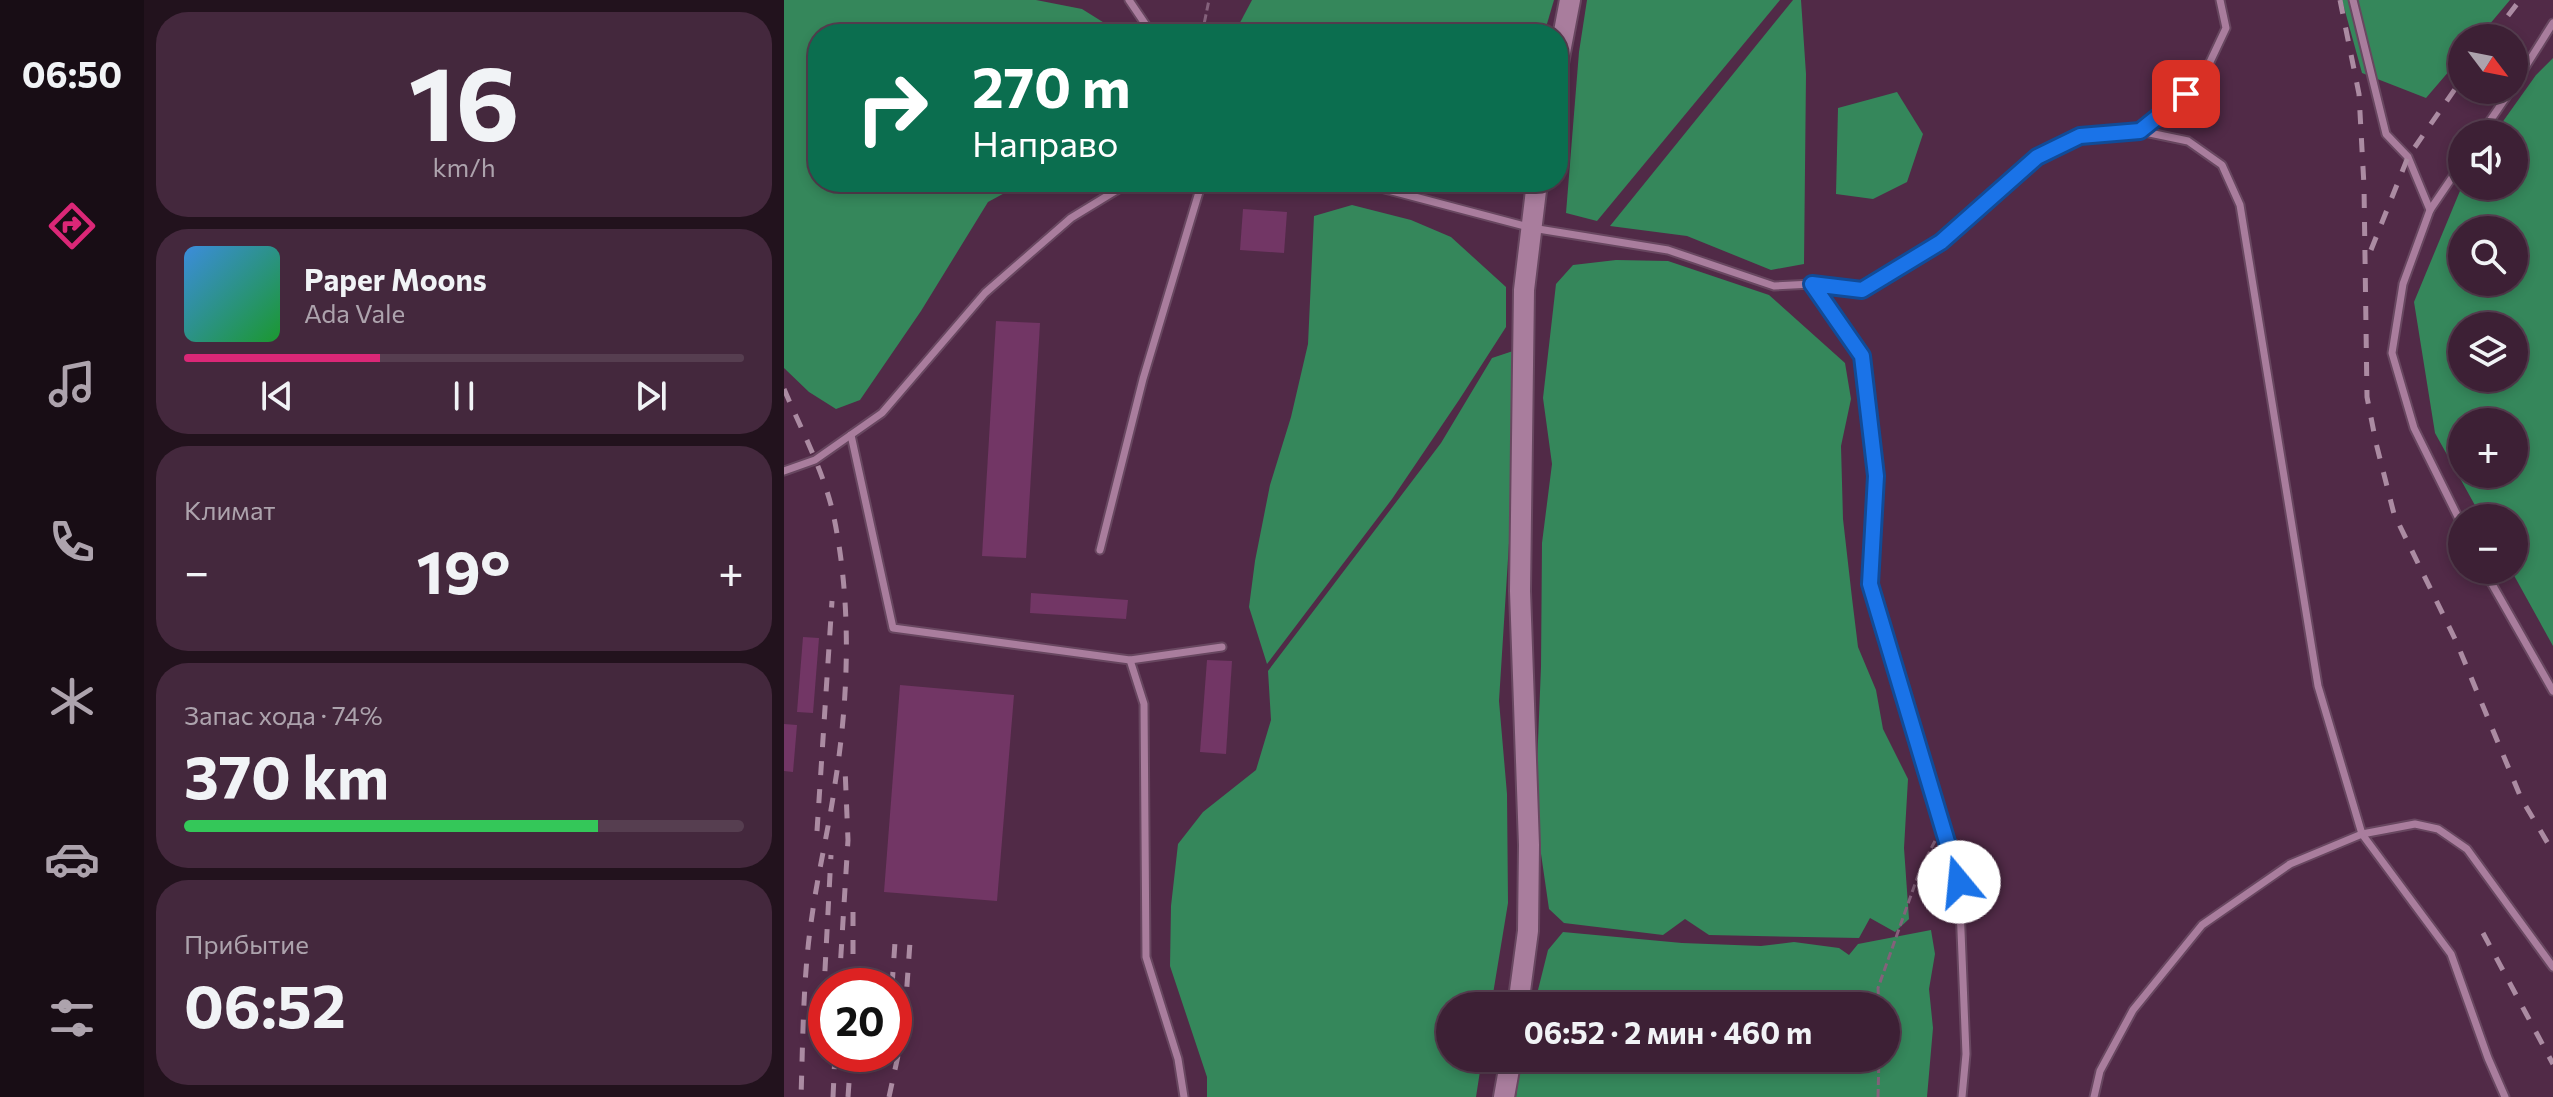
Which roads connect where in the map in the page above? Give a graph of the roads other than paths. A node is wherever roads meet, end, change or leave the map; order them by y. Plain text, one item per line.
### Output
1 (1129, 0) edge
2 (1570, 0) edge
3 (2220, 0) edge
4 (2353, 0) edge
5 (2553, 23) edge
6 (1145, 24) edge
7 (1565, 24) edge
8 (2528, 63) edge
9 (2140, 131) junction
10 (2448, 184) edge
11 (1114, 192) edge
12 (1199, 192) edge
13 (1396, 192) edge
14 (1536, 192) edge
15 (2430, 210) junction
16 (1532, 228) junction
17 (1812, 284) junction
18 (851, 435) junction
19 (784, 471) edge
20 (2452, 504) edge
21 (1100, 550) dead end
22 (2492, 584) edge
23 (1222, 647) dead end
24 (1130, 660) junction
25 (2553, 691) edge
26 (2362, 834) junction
27 (2553, 967) edge
28 (1520, 992) edge
29 (1508, 1072) edge
30 (1184, 1097) edge
31 (1504, 1097) edge
32 (1962, 1097) edge
33 (2094, 1097) edge
34 (2505, 1097) edge

1 - 6 lane
2 - 7 street
3 - 9 lane
4 - 15 lane
5 - 8 lane
9 - 17 lane
9 - 26 lane
10 - 15 lane
11 - 18 lane
12 - 21 lane
13 - 16 lane
14 - 16 street
15 - 20 lane
16 - 17 lane
16 - 28 street
17 - 32 lane
18 - 19 lane
18 - 24 lane
22 - 25 lane
23 - 24 lane
24 - 30 lane
26 - 27 lane
26 - 33 lane
26 - 34 lane
29 - 31 street

